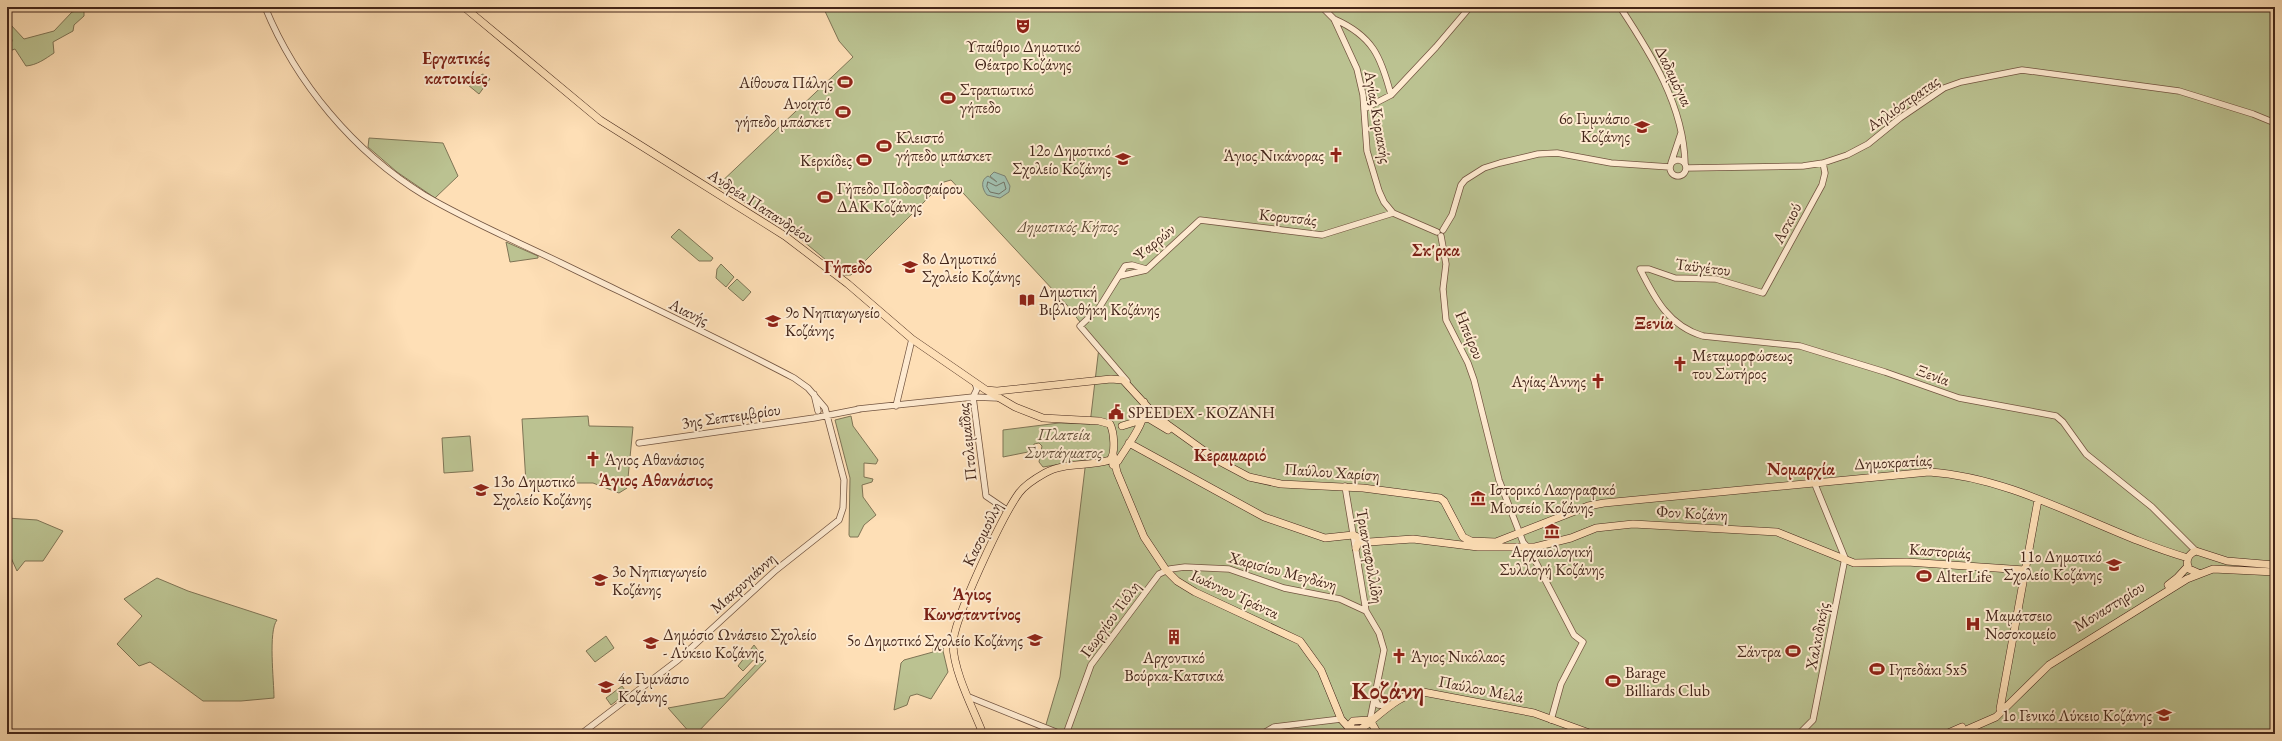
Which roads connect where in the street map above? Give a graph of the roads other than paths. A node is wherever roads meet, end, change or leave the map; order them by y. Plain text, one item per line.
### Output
1 (265, 7) edge
2 (464, 7) edge
3 (1322, 7) edge
4 (1470, 7) edge
5 (1620, 7) edge
6 (1334, 19) junction
7 (1342, 23) junction
8 (1336, 26) junction
9 (1391, 95) junction
10 (1364, 109) junction
11 (2275, 123) edge
12 (1682, 131) junction
13 (1823, 164) junction
14 (1671, 165) junction
15 (1686, 166) junction
16 (1393, 213) junction
17 (1200, 220) joint
18 (1440, 233) junction
19 (1640, 269) joint
20 (1146, 270) junction
21 (1120, 276) junction
22 (1763, 293) joint
23 (912, 339) junction
24 (1116, 368) junction
25 (1111, 379) junction
26 (1127, 381) junction
27 (975, 383) junction
28 (1029, 389) junction
29 (814, 394) junction
30 (992, 394) junction
31 (1005, 394) junction
32 (973, 397) junction
33 (1005, 402) junction
34 (1144, 402) junction
35 (896, 406) junction
36 (818, 411) junction
37 (831, 414) junction
38 (814, 418) junction
39 (1144, 419) junction
40 (828, 422) junction
41 (1122, 426) junction
42 (1113, 435) junction
43 (1188, 439) junction
44 (1130, 440) junction
45 (639, 443) dead end
46 (1113, 454) junction
47 (1115, 464) junction
48 (1814, 482) junction
49 (1345, 486) junction
50 (1016, 499) junction
51 (2038, 500) junction
52 (1008, 511) junction
53 (1520, 534) junction
54 (1353, 535) junction
55 (1463, 537) junction
56 (1364, 540) junction
57 (1459, 545) junction
58 (1526, 547) junction
59 (1356, 548) junction
60 (2196, 551) junction
61 (2206, 555) junction
62 (1845, 558) junction
63 (2188, 558) junction
64 (1854, 563) joint
65 (2275, 565) edge
66 (2188, 566) junction
67 (1166, 570) junction
68 (2024, 570) junction
69 (2201, 572) junction
70 (2275, 572) edge
71 (1366, 611) junction
72 (2003, 692) junction
73 (969, 697) junction
74 (2014, 698) junction
75 (1375, 699) junction
76 (979, 701) junction
77 (972, 706) junction
78 (1392, 706) junction
79 (2000, 709) junction
80 (1341, 719) junction
81 (1370, 720) junction
82 (1551, 720) junction
83 (1350, 727) edge
84 (7, 730) edge
85 (15, 734) edge
86 (581, 734) edge
87 (983, 734) edge
88 (1061, 734) edge
89 (1066, 734) edge
90 (1262, 734) edge
91 (1378, 734) edge
92 (1592, 734) edge
93 (1799, 734) edge
94 (1946, 734) edge
95 (1957, 734) edge

1 - 29 street, Αιανής
2 - 23 main road, Ανδρέα Παπανδρέου
3 - 6 street, Αγίας Κυριακής
4 - 9 street
5 - 12 street, Δαδαμόγια
6 - 7 street
6 - 8 street, Αγίας Κυριακής
7 - 8 street
7 - 9 street
8 - 10 street, Αγίας Κυριακής
9 - 10 street
10 - 16 street, Αγίας Κυριακής
11 - 13 street, Αηλιόστρατας
12 - 14 street
12 - 15 street, Δαδαμόγια
13 - 15 street, Αηλιόστρατας
13 - 22 street, Ασκιού
14 - 15 street, Αηλιόστρατας
14 - 15 street, Αηλιόστρατας
14 - 18 street, Αηλιόστρατας
16 - 17 street, Κορυτσάς
16 - 18 street
17 - 20 street, Ψαρρών
18 - 53 street, Ηπείρου
19 - 22 street, Ταϋγέτου
19 - 60 street, Ξενία
20 - 21 street, Ψαρρών
20 - 21 street, Ψαρρών
21 - 24 street, Ψαρρών
23 - 27 main road, Ανδρέα Παπανδρέου
23 - 35 street
24 - 25 street
24 - 26 street
25 - 26 main road, 3ης Σεπτεμβρίου
25 - 28 main road, 3ης Σεπτεμβρίου
26 - 34 main road, Παύλου Χαρίση
27 - 30 main road, Ανδρέα Παπανδρέου
27 - 32 street, Πτολεμαΐδας
28 - 30 main road, 3ης Σεπτεμβρίου
28 - 31 main road, 3ης Σεπτεμβρίου
29 - 36 street
29 - 37 street, Αιανής
30 - 31 main road, 3ης Σεπτεμβρίου
30 - 32 street, 3ης Σεπτεμβρίου
30 - 33 main road, Ανδρέα Παπανδρέου
31 - 33 main road
32 - 35 street, 3ης Σεπτεμβρίου
32 - 52 street, Πτολεμαΐδας
33 - 42 main road, Ανδρέα Παπανδρέου
34 - 39 main road
34 - 43 main road, Παύλου Χαρίση
35 - 37 street, 3ης Σεπτεμβρίου
36 - 37 street
36 - 38 street
37 - 38 street, 3ης Σεπτεμβρίου
37 - 40 street, Μακρυγιάννη
38 - 40 street
38 - 45 street, 3ης Σεπτεμβρίου
39 - 41 main road
39 - 43 main road, Παύλου Χαρίση
39 - 44 main road
40 - 86 street, Μακρυγιάννη
41 - 42 main road
41 - 44 main road
42 - 44 main road
42 - 46 main road
43 - 49 main road, Παύλου Χαρίση
44 - 47 main road
44 - 54 main road
46 - 47 main road, Ιωάννου Τράντα
46 - 50 main road, Κασομούλη
47 - 50 main road, Κασομούλη
47 - 67 main road, Ιωάννου Τράντα
48 - 51 main road, Δημοκρατίας
48 - 53 main road, Δημοκρατίας
48 - 62 street
49 - 54 street, Τριανταφυλλίδη
49 - 55 main road, Παύλου Χαρίση
50 - 52 main road, Κασομούλη
51 - 63 main road, Δημοκρατίας
51 - 68 main road
52 - 73 main road, Κασομούλη
53 - 55 main road, Δημοκρατίας
53 - 58 street, Ηπείρου
54 - 56 main road
54 - 59 street, Τριανταφυλλίδη
55 - 57 main road
56 - 57 main road, Φον Κοζάνη
56 - 59 main road
57 - 58 main road, Φον Κοζάνη
58 - 62 main road, Φον Κοζάνη
58 - 82 street, Ηπείρου
59 - 71 street, Τριανταφυλλίδη
60 - 61 main road
60 - 63 main road
61 - 65 main road
61 - 69 main road
62 - 64 main road, Φον Κοζάνη
62 - 93 street, Χαλκιδικής
63 - 66 main road
64 - 68 main road, Καστοριάς
66 - 69 main road
66 - 74 main road, Μοναστηρίου
67 - 71 street, Χαρισίου Μεγδάνη
67 - 80 main road, Ιωάννου Τράντα
67 - 89 street, Γεωργίου Τιόλη
68 - 72 main road
69 - 70 main road
69 - 74 main road, Μοναστηρίου
71 - 75 street, Τριανταφυλλίδη
72 - 74 main road
72 - 79 main road
73 - 76 street
73 - 77 main road
74 - 79 main road, Μοναστηρίου
74 - 95 main road, Μοναστηρίου
75 - 78 street
75 - 81 street, Τριανταφυλλίδη
76 - 77 street
76 - 88 street
77 - 87 main road
78 - 81 main road, Παύλου Μελά
78 - 82 main road, Παύλου Μελά
79 - 94 main road, Μοναστηρίου
80 - 83 main road
80 - 90 street
81 - 83 main road
81 - 91 main road
82 - 92 main road, Παύλου Μελά
84 - 85 street

